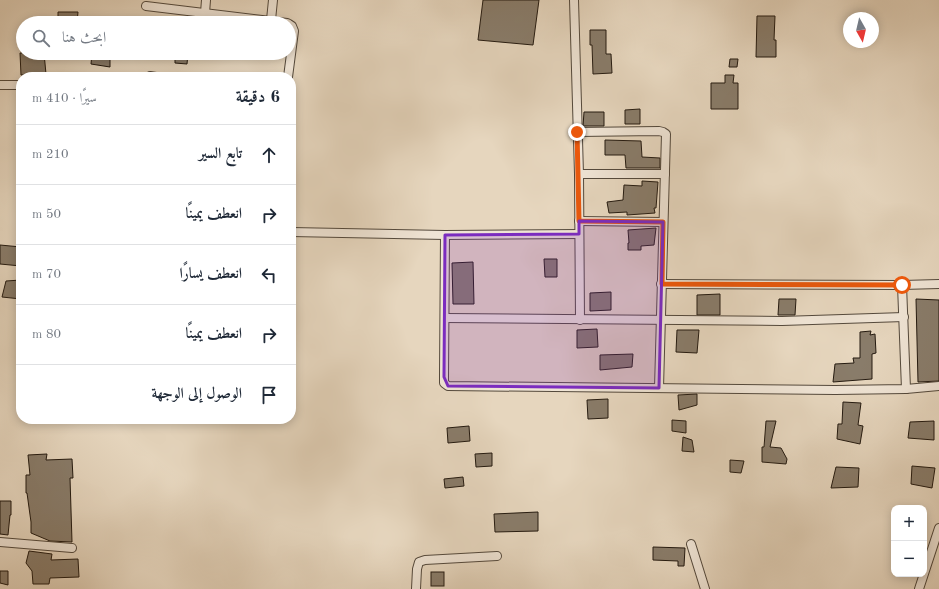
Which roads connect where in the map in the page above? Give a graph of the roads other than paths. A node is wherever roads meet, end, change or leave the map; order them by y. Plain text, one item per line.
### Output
1 (206, 0) edge
2 (273, 0) edge
3 (574, 0) edge
4 (146, 6) dead end
5 (205, 13) junction
6 (233, 16) edge
7 (271, 16) edge
8 (290, 60) edge
9 (289, 72) edge
10 (0, 85) edge
11 (16, 85) edge
12 (577, 132) junction
13 (579, 174) junction
14 (665, 174) junction
15 (579, 221) junction
16 (663, 222) junction
17 (296, 232) edge
18 (579, 234) junction
19 (445, 235) junction
20 (662, 284) junction
21 (939, 284) edge
22 (902, 285) junction
23 (904, 317) junction
24 (444, 318) junction
25 (580, 320) junction
26 (661, 321) junction
27 (939, 386) edge
28 (659, 388) junction
29 (906, 389) junction
30 (939, 528) edge
31 (0, 542) edge
32 (690, 544) dead end
33 (72, 548) dead end
34 (497, 556) dead end
35 (416, 589) edge
36 (705, 589) edge
37 (919, 589) edge

1 - 5 street
2 - 7 street
3 - 12 street
4 - 5 street
5 - 6 street
8 - 9 street
10 - 11 street
12 - 13 street
12 - 14 street
13 - 14 street
13 - 15 street
14 - 16 street
15 - 16 street
15 - 18 street
16 - 20 street
17 - 19 street
18 - 19 street
18 - 25 street
19 - 24 street
20 - 22 street
20 - 26 street
21 - 22 street
22 - 23 street
23 - 26 street
23 - 29 street
24 - 25 street
24 - 28 street
25 - 26 street
26 - 28 street
27 - 29 street
28 - 29 street
30 - 37 street
31 - 33 street
32 - 36 street
34 - 35 street

